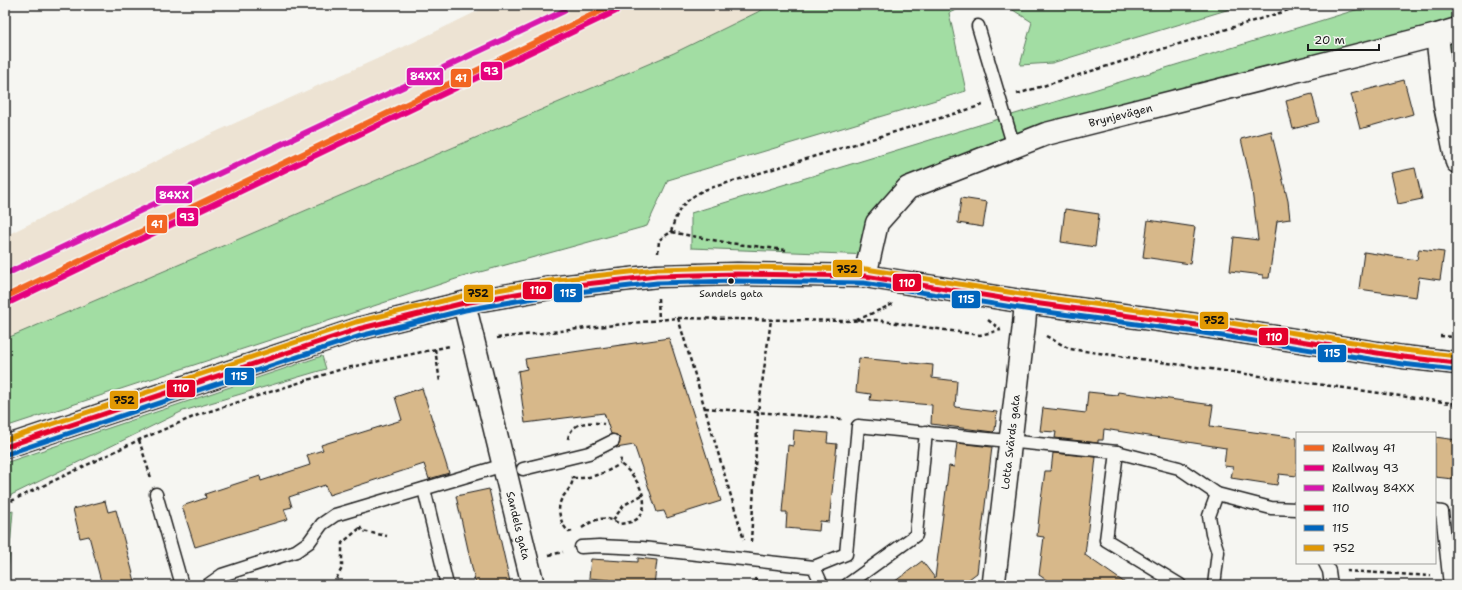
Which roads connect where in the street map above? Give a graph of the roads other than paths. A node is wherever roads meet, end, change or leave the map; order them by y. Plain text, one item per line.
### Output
1 (978, 26) dead end
2 (1447, 32) edge
3 (1014, 147) junction
4 (1457, 162) edge
5 (865, 276) junction
6 (1026, 302) junction
7 (464, 303) junction
8 (1457, 363) edge
9 (926, 432) junction
10 (1011, 440) junction
11 (613, 441) dead end
12 (5, 446) edge
13 (1117, 452) junction
14 (514, 467) junction
15 (424, 488) junction
16 (156, 494) road end
17 (1216, 494) junction
18 (1296, 509) edge
19 (1436, 511) edge
20 (581, 548) road end
21 (814, 567) junction
22 (1327, 567) edge
23 (1450, 581) edge
24 (994, 584) edge
25 (182, 585) edge
26 (208, 585) edge
27 (447, 585) edge
28 (533, 585) edge
29 (822, 585) edge
30 (847, 585) edge
31 (1180, 585) edge
32 (1214, 585) edge
33 (1331, 585) edge

1 - 3 lane
2 - 3 main road, Brynjevägen
2 - 4 main road
3 - 5 main road, Brynjevägen
5 - 6 main road
5 - 7 main road
6 - 8 main road
6 - 10 main road, Lotta Svärds gata
7 - 12 main road
7 - 14 main road, Sandels gata
9 - 10 lane
9 - 21 lane
9 - 30 lane
10 - 13 lane
10 - 24 main road, Lotta Svärds gata
11 - 14 lane
13 - 17 lane
13 - 31 lane
14 - 15 lane
14 - 28 main road, Sandels gata
15 - 26 lane
15 - 27 lane
16 - 25 lane
17 - 18 lane
17 - 32 lane
19 - 23 lane
20 - 21 lane
21 - 29 lane
22 - 33 lane

